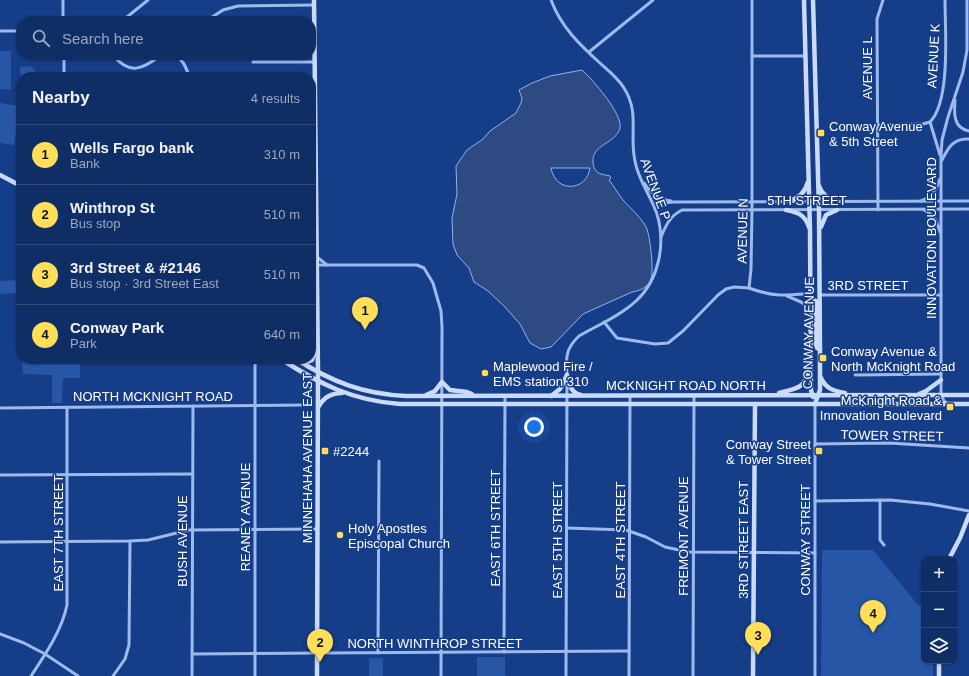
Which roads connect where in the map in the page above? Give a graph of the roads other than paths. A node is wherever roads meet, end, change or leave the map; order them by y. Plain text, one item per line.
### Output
1 (63, 0) edge
2 (148, 0) edge
3 (551, 0) edge
4 (653, 0) edge
5 (752, 0) edge
6 (804, 0) edge
7 (813, 0) edge
8 (883, 0) edge
9 (945, 0) edge
10 (968, 2) edge
11 (314, 3) edge
12 (63, 16) edge
13 (128, 16) edge
14 (214, 16) edge
15 (314, 16) edge
16 (0, 31) edge
17 (16, 31) edge
18 (589, 52) junction
19 (752, 56) junction
20 (805, 56) junction
21 (64, 60) edge
22 (118, 60) edge
23 (154, 60) edge
24 (181, 60) edge
25 (253, 62) dead end
26 (315, 62) joint
27 (64, 72) edge
28 (188, 72) edge
29 (315, 72) edge
30 (955, 96) junction
31 (930, 122) junction
32 (877, 125) junction
33 (969, 131) edge
34 (969, 139) edge
35 (941, 156) junction
36 (941, 163) junction
37 (0, 175) edge
38 (941, 176) junction
39 (640, 178) junction
40 (809, 178) junction
41 (16, 183) edge
42 (818, 184) junction
43 (790, 201) junction
44 (809, 201) junction
45 (877, 201) junction
46 (918, 201) junction
47 (941, 201) junction
48 (969, 201) edge
49 (673, 202) junction
50 (752, 202) junction
51 (818, 202) junction
52 (837, 202) junction
53 (655, 209) junction
54 (921, 209) junction
55 (941, 209) junction
56 (969, 209) edge
57 (752, 210) junction
58 (786, 210) junction
59 (810, 210) junction
60 (819, 210) junction
61 (836, 210) junction
62 (878, 210) junction
63 (316, 223) edge
64 (810, 231) junction
65 (819, 234) junction
66 (941, 236) junction
67 (660, 239) junction
68 (317, 257) junction
69 (317, 265) junction
70 (327, 265) junction
71 (749, 288) junction
72 (811, 293) junction
73 (820, 295) junction
74 (941, 295) junction
75 (787, 296) junction
76 (811, 299) junction
77 (811, 309) junction
78 (604, 322) junction
79 (318, 345) junction
80 (811, 347) junction
81 (820, 349) junction
82 (316, 352) edge
83 (255, 364) edge
84 (289, 364) edge
85 (303, 364) edge
86 (318, 373) junction
87 (820, 374) junction
88 (941, 374) junction
89 (567, 375) junction
90 (855, 375) dead end
91 (941, 380) junction
92 (318, 382) junction
93 (442, 382) junction
94 (343, 393) junction
95 (771, 395) junction
96 (815, 395) junction
97 (861, 395) junction
98 (917, 395) junction
99 (941, 395) junction
100 (969, 395) edge
101 (421, 396) junction
102 (442, 396) junction
103 (476, 396) junction
104 (505, 396) junction
105 (550, 396) junction
106 (567, 396) junction
107 (586, 396) junction
108 (630, 396) junction
109 (694, 396) junction
110 (567, 404) junction
111 (630, 404) junction
112 (694, 404) junction
113 (755, 404) junction
114 (815, 404) junction
115 (949, 404) junction
116 (969, 404) edge
117 (306, 405) dead end
118 (442, 405) junction
119 (505, 405) junction
120 (193, 406) junction
121 (255, 406) junction
122 (68, 407) junction
123 (0, 408) edge
124 (318, 408) junction
125 (815, 444) junction
126 (969, 448) edge
127 (379, 461) dead end
128 (67, 474) junction
129 (193, 474) junction
130 (0, 475) edge
131 (880, 500) junction
132 (815, 501) junction
133 (969, 511) edge
134 (969, 515) edge
135 (567, 528) junction
136 (317, 529) junction
137 (192, 530) junction
138 (256, 530) junction
139 (630, 532) junction
140 (68, 541) junction
141 (130, 541) junction
142 (0, 542) edge
143 (884, 545) dead end
144 (693, 553) junction
145 (754, 553) junction
146 (815, 553) junction
147 (951, 556) edge
148 (0, 634) edge
149 (629, 651) junction
150 (441, 652) junction
151 (504, 652) junction
152 (566, 652) junction
153 (378, 653) junction
154 (45, 654) junction
155 (192, 654) junction
156 (255, 654) junction
157 (317, 654) junction
158 (939, 664) edge
159 (31, 676) edge
160 (78, 676) edge
161 (113, 676) edge
162 (192, 676) edge
163 (255, 676) edge
164 (317, 676) edge
165 (441, 676) edge
166 (566, 676) edge
167 (629, 676) edge
168 (693, 676) edge
169 (753, 676) edge
170 (815, 676) edge
171 (939, 676) edge

1 - 12 street
2 - 13 street
3 - 18 street, AVENUE P
4 - 18 street
5 - 19 street, AVENUE N
6 - 20 main road, CONWAY AVENUE
7 - 42 main road, CONWAY AVENUE
8 - 32 street, AVENUE L
9 - 31 street, AVENUE K
10 - 30 street, INNOVATION BOULEVARD
11 - 14 street
11 - 15 main road, MINNEHAHA AVENUE EAST
16 - 17 street
18 - 39 street, AVENUE P
19 - 20 street
19 - 50 street, AVENUE N
20 - 40 main road, CONWAY AVENUE
21 - 27 street
22 - 23 street
24 - 28 street
25 - 26 street
26 - 29 main road, MINNEHAHA AVENUE EAST
30 - 33 street
30 - 35 street, INNOVATION BOULEVARD
31 - 32 street
31 - 35 street
32 - 45 street, AVENUE L
34 - 36 street
35 - 36 street, INNOVATION BOULEVARD
36 - 38 street, INNOVATION BOULEVARD
37 - 41 main road
38 - 46 street
38 - 47 street, INNOVATION BOULEVARD
39 - 49 street
39 - 53 street, AVENUE P
40 - 43 main road
40 - 44 main road, CONWAY AVENUE
42 - 51 main road, CONWAY AVENUE
42 - 52 main road
43 - 44 street, 5TH STREET
43 - 50 street, 5TH STREET
44 - 51 street, 5TH STREET
44 - 59 main road, CONWAY AVENUE
45 - 46 street, 5TH STREET
45 - 52 street, 5TH STREET
45 - 62 street, AVENUE L
46 - 47 street, 5TH STREET
47 - 48 street, 5TH STREET
47 - 55 street, INNOVATION BOULEVARD
49 - 50 street, 5TH STREET
49 - 53 street, 5TH STREET
50 - 57 street, AVENUE N
51 - 52 street, 5TH STREET
51 - 60 main road, CONWAY AVENUE
53 - 67 street, AVENUE P
54 - 55 street, 5TH STREET
54 - 62 street, 5TH STREET
54 - 66 street
55 - 56 street, 5TH STREET
55 - 66 street, INNOVATION BOULEVARD
57 - 58 street, 5TH STREET
57 - 67 street, 5TH STREET
57 - 71 street, AVENUE N
58 - 59 street, 5TH STREET
58 - 64 main road
59 - 60 street, 5TH STREET
59 - 64 main road, CONWAY AVENUE
60 - 61 street, 5TH STREET
60 - 65 main road, CONWAY AVENUE
61 - 62 street, 5TH STREET
61 - 65 main road
63 - 68 main road, MINNEHAHA AVENUE EAST
64 - 72 main road, CONWAY AVENUE
65 - 73 main road, CONWAY AVENUE
66 - 74 street, INNOVATION BOULEVARD
67 - 78 street, AVENUE P
68 - 69 main road, MINNEHAHA AVENUE EAST
68 - 70 street
69 - 70 street
69 - 79 main road, MINNEHAHA AVENUE EAST
70 - 93 street
71 - 75 street
71 - 78 street
72 - 75 street
72 - 76 main road, CONWAY AVENUE
73 - 74 street, 3RD STREET
73 - 81 main road, CONWAY AVENUE
74 - 88 street, INNOVATION BOULEVARD
75 - 77 street
76 - 77 main road, CONWAY AVENUE
76 - 81 main road
77 - 80 main road, CONWAY AVENUE
78 - 89 street, AVENUE P
79 - 82 main road
79 - 86 main road, MINNEHAHA AVENUE EAST
80 - 95 main road
80 - 96 main road, CONWAY AVENUE
81 - 87 main road, CONWAY AVENUE
83 - 121 street, REANEY AVENUE
84 - 92 main road, MCKNIGHT ROAD NORTH
85 - 86 main road, MCKNIGHT ROAD NORTH
86 - 92 main road, MINNEHAHA AVENUE EAST
86 - 101 main road, MCKNIGHT ROAD NORTH
87 - 96 main road, CONWAY AVENUE
87 - 97 main road
88 - 90 street
88 - 91 street, INNOVATION BOULEVARD
89 - 105 main road
89 - 106 street, AVENUE P
89 - 107 main road
91 - 98 main road
91 - 99 street, INNOVATION BOULEVARD
92 - 94 main road, MCKNIGHT ROAD NORTH
92 - 124 main road, MINNEHAHA AVENUE EAST
93 - 101 main road
93 - 102 street
93 - 103 main road
94 - 118 main road, MCKNIGHT ROAD NORTH
94 - 124 main road
95 - 96 main road, MCKNIGHT ROAD NORTH
95 - 109 main road, MCKNIGHT ROAD NORTH
96 - 97 main road
96 - 114 main road, CONWAY AVENUE
97 - 98 main road
98 - 99 main road
99 - 100 main road
99 - 115 street
101 - 102 main road, MCKNIGHT ROAD NORTH
102 - 103 main road, MCKNIGHT ROAD NORTH
102 - 118 street
103 - 104 main road, MCKNIGHT ROAD NORTH
104 - 105 main road, MCKNIGHT ROAD NORTH
104 - 119 street, EAST 6TH STREET
105 - 106 main road, MCKNIGHT ROAD NORTH
106 - 107 main road, MCKNIGHT ROAD NORTH
106 - 110 street, EAST 5TH STREET
107 - 108 main road, MCKNIGHT ROAD NORTH
108 - 109 main road, MCKNIGHT ROAD NORTH
108 - 111 street, EAST 4TH STREET
109 - 112 street, FREMONT AVENUE
110 - 111 main road, MCKNIGHT ROAD NORTH
110 - 119 main road, MCKNIGHT ROAD NORTH
110 - 135 street, EAST 5TH STREET
111 - 112 main road, MCKNIGHT ROAD NORTH
111 - 139 street, EAST 4TH STREET
112 - 113 main road, MCKNIGHT ROAD NORTH
112 - 144 street, FREMONT AVENUE
113 - 114 main road, MCKNIGHT ROAD NORTH
113 - 145 main road, 3RD STREET EAST
114 - 115 main road
114 - 125 street, CONWAY STREET
115 - 116 main road
117 - 121 street, NORTH MCKNIGHT ROAD
118 - 119 main road, MCKNIGHT ROAD NORTH
118 - 150 street
119 - 151 street, EAST 6TH STREET
120 - 121 street, NORTH MCKNIGHT ROAD
120 - 122 street, NORTH MCKNIGHT ROAD
120 - 129 street, BUSH AVENUE
121 - 138 street, REANEY AVENUE
122 - 123 street, NORTH MCKNIGHT ROAD
122 - 128 street, EAST 7TH STREET
124 - 136 main road, MINNEHAHA AVENUE EAST
125 - 126 street, TOWER STREET
125 - 132 street, CONWAY STREET
127 - 153 street
128 - 129 street
128 - 130 street
128 - 140 street, EAST 7TH STREET
129 - 137 street, BUSH AVENUE
131 - 132 street
131 - 133 street
131 - 143 street
132 - 146 street, CONWAY STREET
134 - 147 main road
135 - 139 street
135 - 152 street, EAST 5TH STREET
136 - 138 street
136 - 157 main road, MINNEHAHA AVENUE EAST
137 - 138 street
137 - 141 street
137 - 155 street, BUSH AVENUE
138 - 156 street, REANEY AVENUE
139 - 144 street
139 - 149 street, EAST 4TH STREET
140 - 141 street
140 - 142 street
140 - 154 street, EAST 7TH STREET
141 - 161 street
144 - 145 street
144 - 168 street, FREMONT AVENUE
145 - 146 street
145 - 169 main road, 3RD STREET EAST
146 - 170 street, CONWAY STREET
148 - 154 street
149 - 152 street, NORTH WINTHROP STREET
149 - 167 street, EAST 4TH STREET
150 - 151 street, NORTH WINTHROP STREET
150 - 153 street, NORTH WINTHROP STREET
150 - 165 street
151 - 152 street, NORTH WINTHROP STREET
152 - 166 street, EAST 5TH STREET
153 - 157 street, NORTH WINTHROP STREET
154 - 159 street, EAST 7TH STREET
154 - 160 street
155 - 156 street, NORTH WINTHROP STREET
155 - 162 street, BUSH AVENUE
156 - 157 street, NORTH WINTHROP STREET
156 - 163 street, REANEY AVENUE
157 - 164 main road, MINNEHAHA AVENUE EAST
158 - 171 main road

